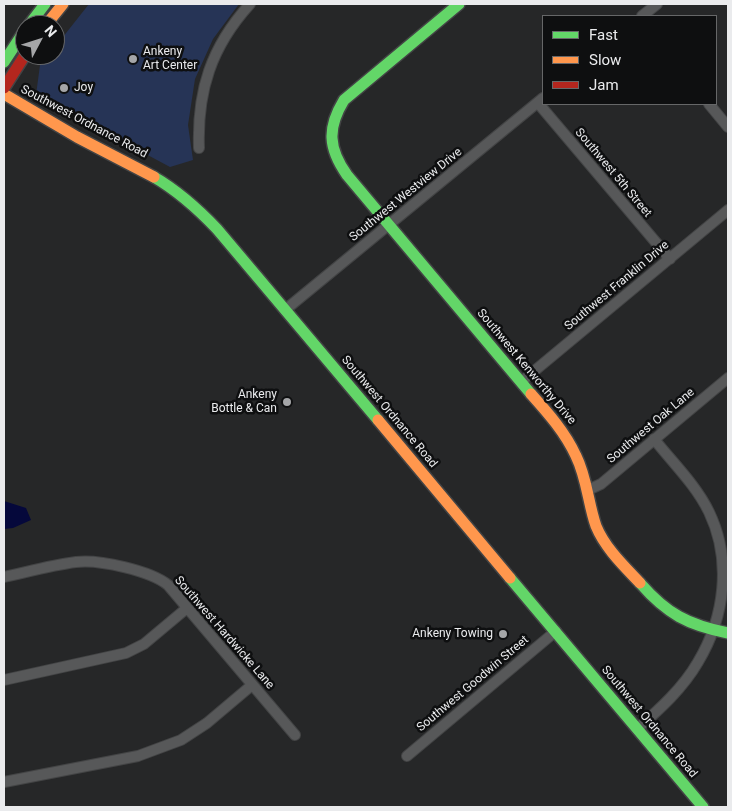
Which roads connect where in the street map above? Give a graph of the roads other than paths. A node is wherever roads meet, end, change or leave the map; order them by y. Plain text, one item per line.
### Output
1 (45, 4) edge
2 (63, 4) edge
3 (250, 4) edge
4 (459, 4) edge
5 (657, 4) edge
6 (37, 15) edge
7 (54, 15) edge
8 (643, 15) edge
9 (15, 45) edge
10 (4, 62) edge
11 (19, 65) edge
12 (4, 88) edge
13 (4, 94) edge
14 (540, 101) edge
15 (543, 105) edge
16 (710, 105) edge
17 (728, 127) edge
18 (199, 148) dead end
19 (728, 210) edge
20 (389, 225) junction
21 (670, 259) junction
22 (285, 310) junction
23 (728, 378) edge
24 (521, 382) junction
25 (654, 440) junction
26 (588, 490) junction
27 (728, 534) edge
28 (720, 541) junction
29 (4, 577) edge
30 (187, 608) junction
31 (712, 630) junction
32 (556, 631) junction
33 (728, 633) edge
34 (4, 680) edge
35 (252, 685) junction
36 (637, 729) junction
37 (295, 735) dead end
38 (407, 756) dead end
39 (4, 782) edge
40 (703, 807) edge

1 - 6 street
2 - 7 street
3 - 18 street
4 - 20 street, Southwest Kenworthy Drive
5 - 8 street
9 - 10 street
11 - 12 street
13 - 22 street, Southwest Ordnance Road
14 - 20 street, Southwest Westview Drive
15 - 21 street, Southwest 5th Street
16 - 17 street
19 - 21 street, Southwest Franklin Drive
20 - 22 street, Southwest Westview Drive
20 - 24 street, Southwest Kenworthy Drive
21 - 24 street, Southwest Franklin Drive
22 - 32 street, Southwest Ordnance Road
23 - 25 street, Southwest Oak Lane
24 - 26 street, Southwest Kenworthy Drive
25 - 26 street, Southwest Oak Lane
25 - 28 street
26 - 31 street, Southwest Kenworthy Drive
27 - 28 street
28 - 31 street
29 - 30 street, Southwest Hardwicke Lane
30 - 34 street
30 - 35 street, Southwest Hardwicke Lane
31 - 33 street, Southwest Kenworthy Drive
31 - 36 street
32 - 36 street, Southwest Ordnance Road
32 - 38 street, Southwest Goodwin Street
35 - 37 street, Southwest Hardwicke Lane
35 - 39 street
36 - 40 street, Southwest Ordnance Road

